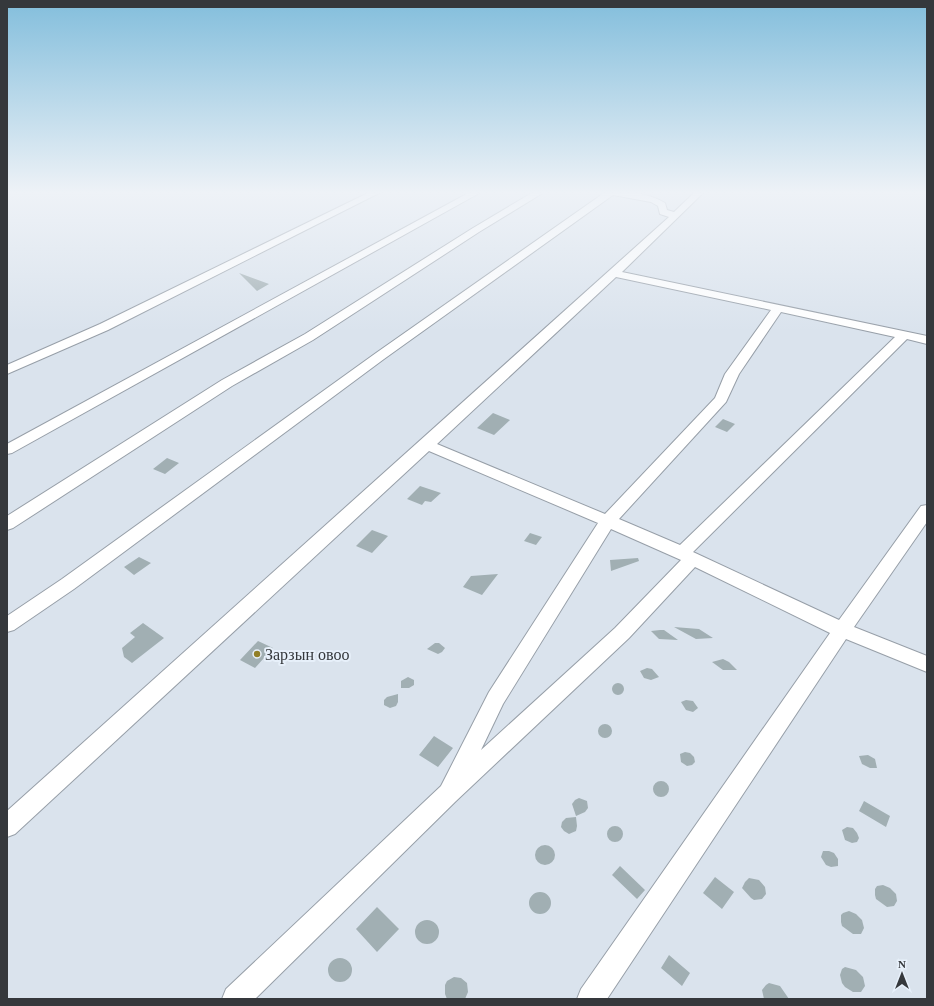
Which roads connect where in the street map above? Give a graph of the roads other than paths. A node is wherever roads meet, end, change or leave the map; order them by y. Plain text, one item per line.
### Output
1 (284, 238) edge
2 (393, 238) edge
3 (464, 238) edge
4 (545, 238) edge
5 (652, 238) edge
6 (613, 274) junction
7 (778, 308) junction
8 (904, 335) junction
9 (927, 340) edge
10 (7, 370) edge
11 (425, 444) junction
12 (7, 450) edge
13 (927, 510) edge
14 (608, 521) junction
15 (7, 524) edge
16 (687, 556) junction
17 (7, 624) edge
18 (842, 630) junction
19 (927, 664) edge
20 (448, 794) junction
21 (7, 826) edge
22 (236, 999) edge
23 (591, 999) edge

1 - 10 street
2 - 12 street
3 - 15 street
4 - 17 street
5 - 6 street
6 - 7 street
6 - 11 street
7 - 8 street
7 - 14 street
8 - 9 street
8 - 16 street
11 - 14 street
11 - 21 street
13 - 18 street
14 - 16 street
14 - 20 street
16 - 18 street
16 - 20 street
18 - 19 street
18 - 23 street
20 - 22 street

